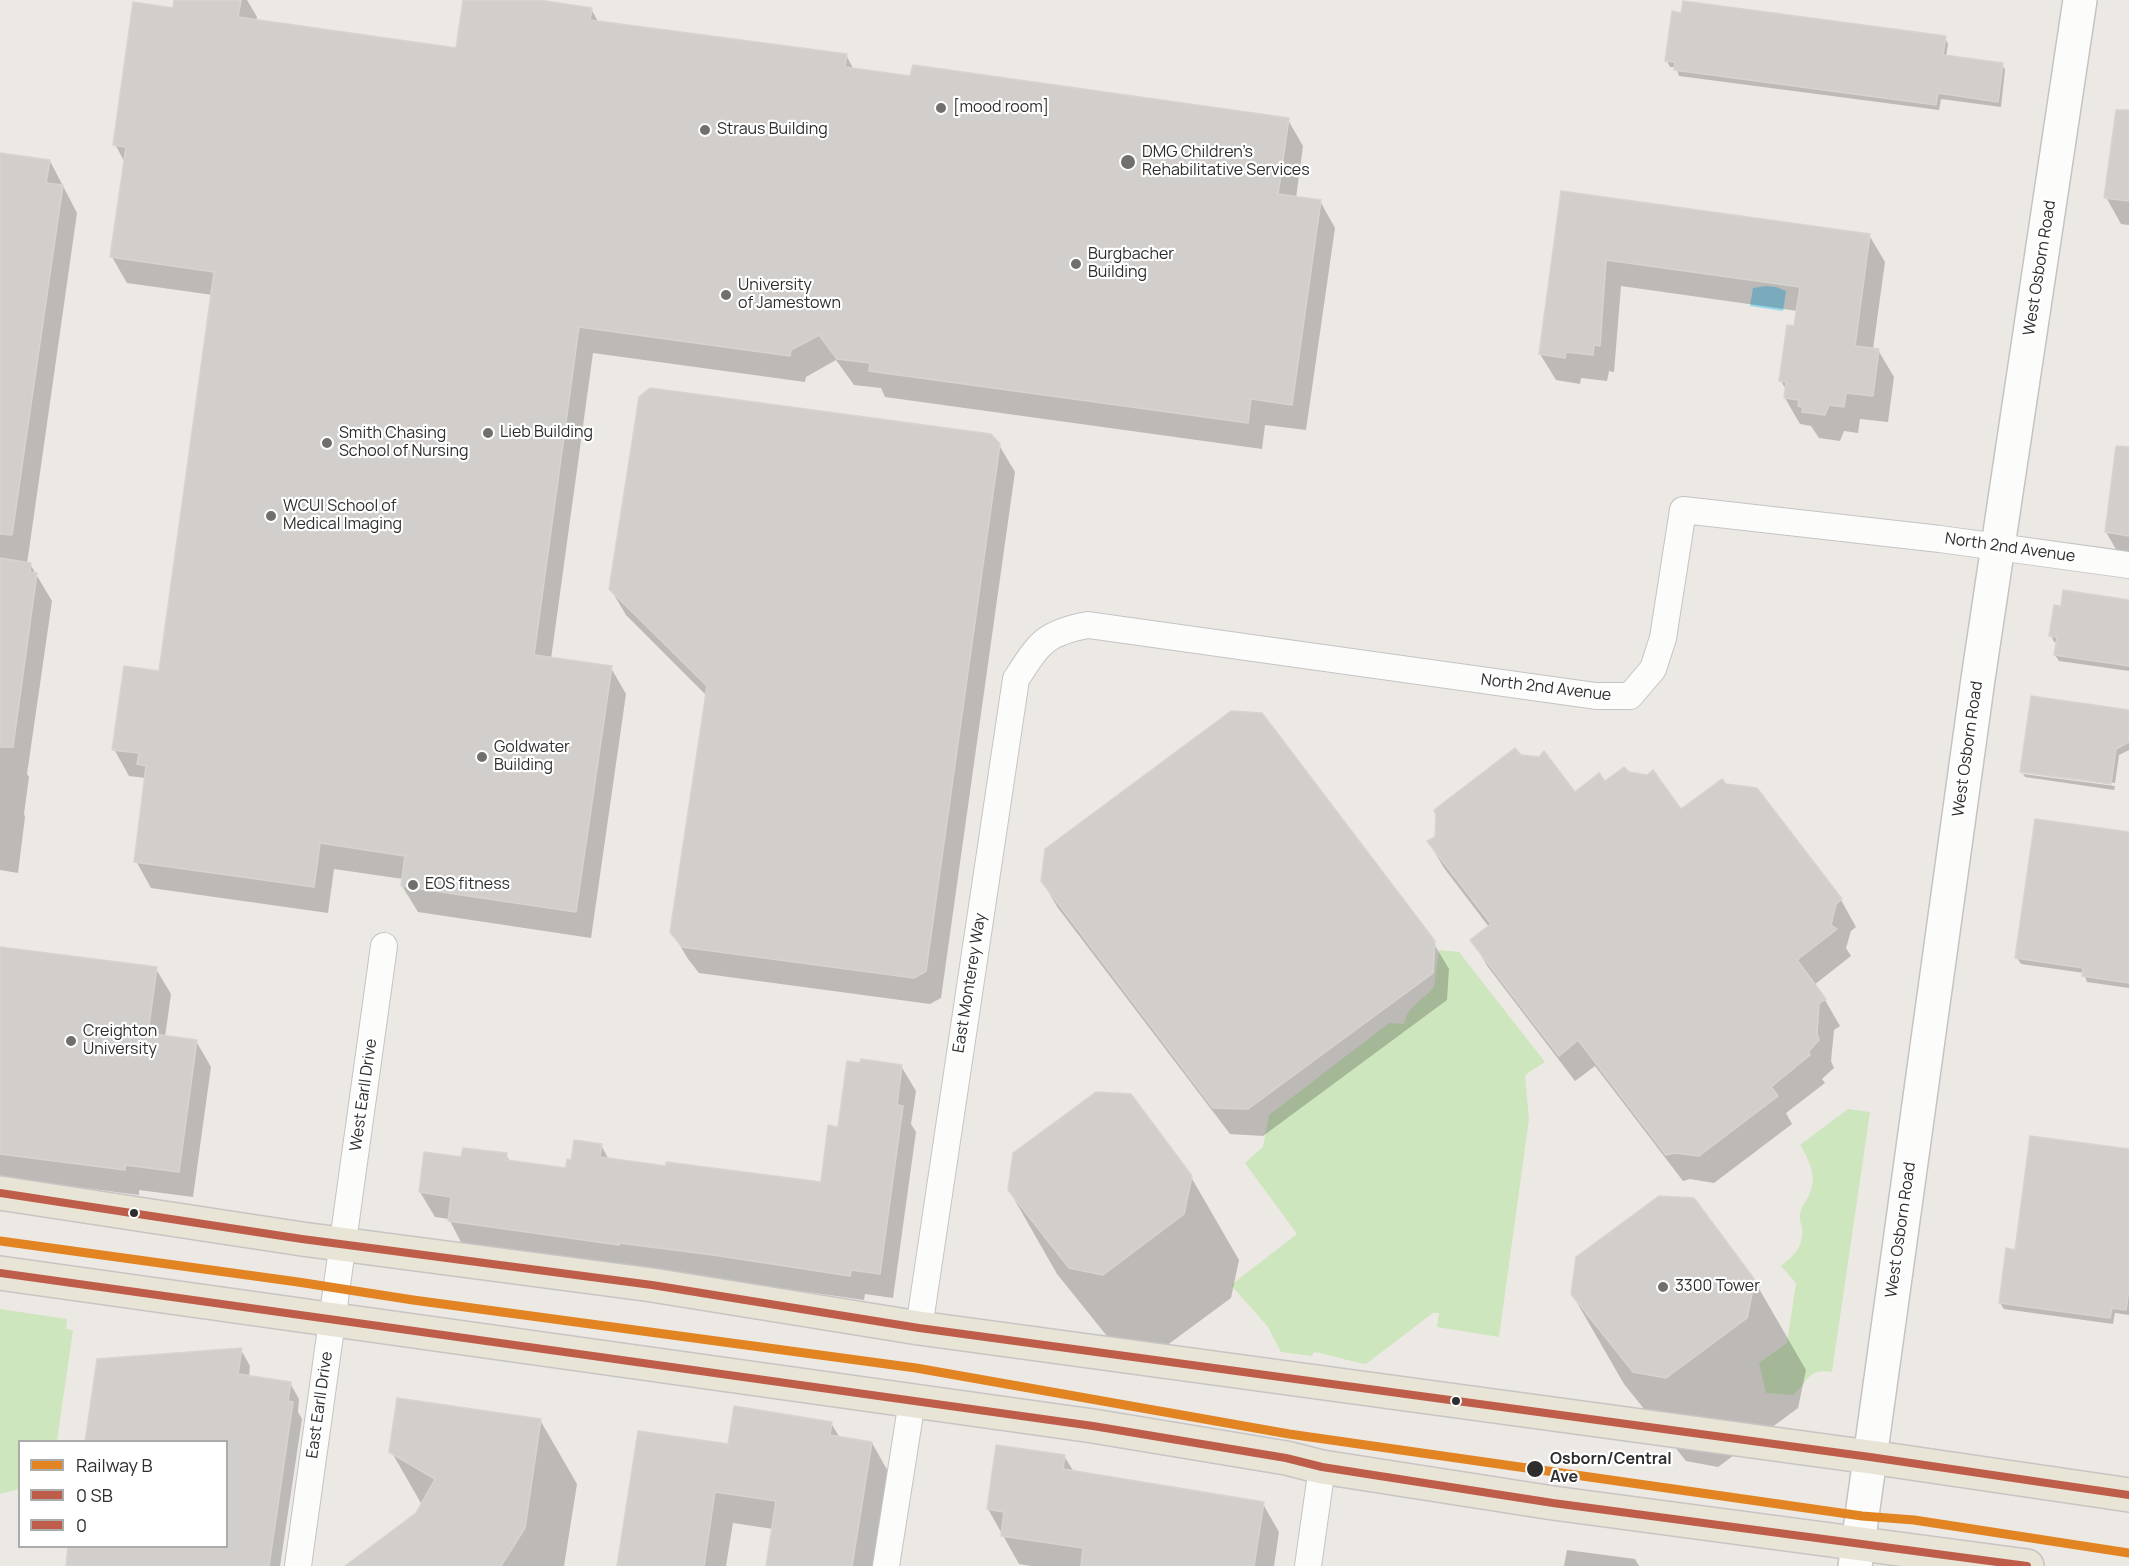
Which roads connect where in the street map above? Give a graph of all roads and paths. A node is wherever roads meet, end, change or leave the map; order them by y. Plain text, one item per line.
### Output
1 (2080, 0) edge
2 (1997, 546) junction
3 (2129, 565) edge
4 (1039, 645) joint
5 (384, 946) dead end
6 (0, 1193) edge
7 (343, 1243) junction
8 (0, 1273) edge
9 (332, 1319) junction
10 (919, 1328) junction
11 (912, 1401) junction
12 (1870, 1457) junction
13 (1322, 1467) junction
14 (2129, 1495) edge
15 (1856, 1554) edge
16 (298, 1566) edge
17 (886, 1566) edge
18 (1308, 1566) edge
19 (2028, 1566) edge

1 - 2 street, West Osborn Road
2 - 3 street, North 2nd Avenue
2 - 4 street, North 2nd Avenue
2 - 12 street, West Osborn Road
4 - 10 street, East Monterey Way
5 - 7 street, West Earll Drive
6 - 7 main road
7 - 9 street, East Earll Drive
7 - 10 main road
8 - 9 main road
9 - 11 main road
9 - 16 street, East Earll Drive
10 - 12 main road
11 - 13 main road
11 - 17 street
12 - 14 main road
12 - 15 street, West Osborn Road
13 - 15 main road
13 - 18 street
15 - 19 main road

